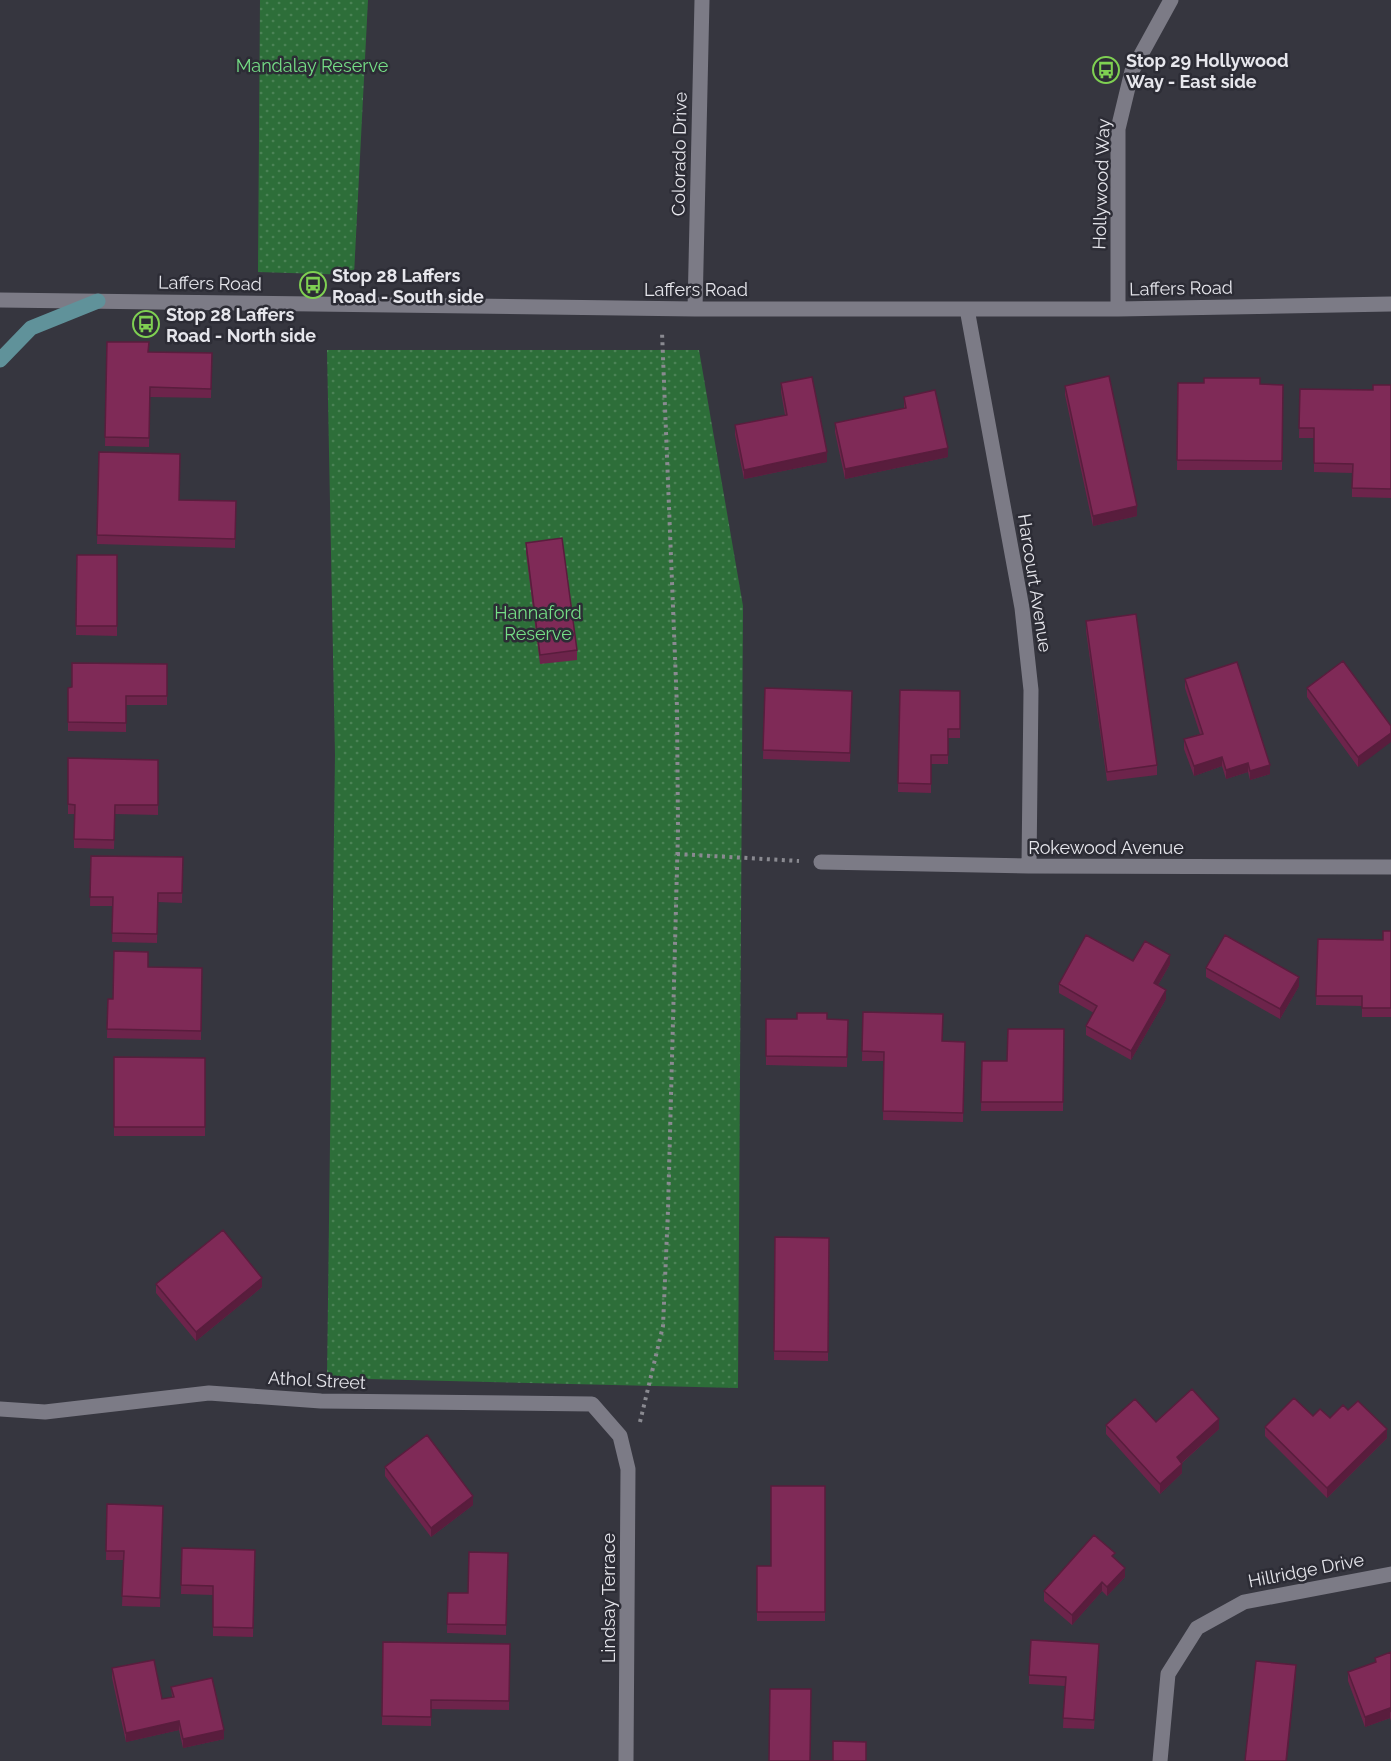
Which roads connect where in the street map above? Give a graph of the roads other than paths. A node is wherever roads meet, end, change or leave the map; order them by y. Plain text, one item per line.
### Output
1 (702, 0) edge
2 (1172, 0) edge
3 (0, 300) edge
4 (98, 301) junction
5 (1391, 304) edge
6 (695, 309) junction
7 (967, 309) junction
8 (1118, 309) junction
9 (0, 360) edge
10 (821, 862) road end
11 (1029, 866) junction
12 (1391, 867) edge
13 (0, 1409) edge
14 (620, 1436) joint
15 (1391, 1574) edge
16 (626, 1761) edge
17 (1160, 1761) edge

1 - 6 street, Colorado Drive
2 - 8 street, Hollywood Way
3 - 4 street, Laffers Road
4 - 6 street, Laffers Road
4 - 9 main road
5 - 8 street, Laffers Road
6 - 7 street, Laffers Road
7 - 8 street, Laffers Road
7 - 11 street, Harcourt Avenue
10 - 11 street, Rokewood Avenue
11 - 12 street, Rokewood Avenue
13 - 14 street, Athol Street
14 - 16 street, Lindsay Terrace
15 - 17 street, Hillridge Drive

